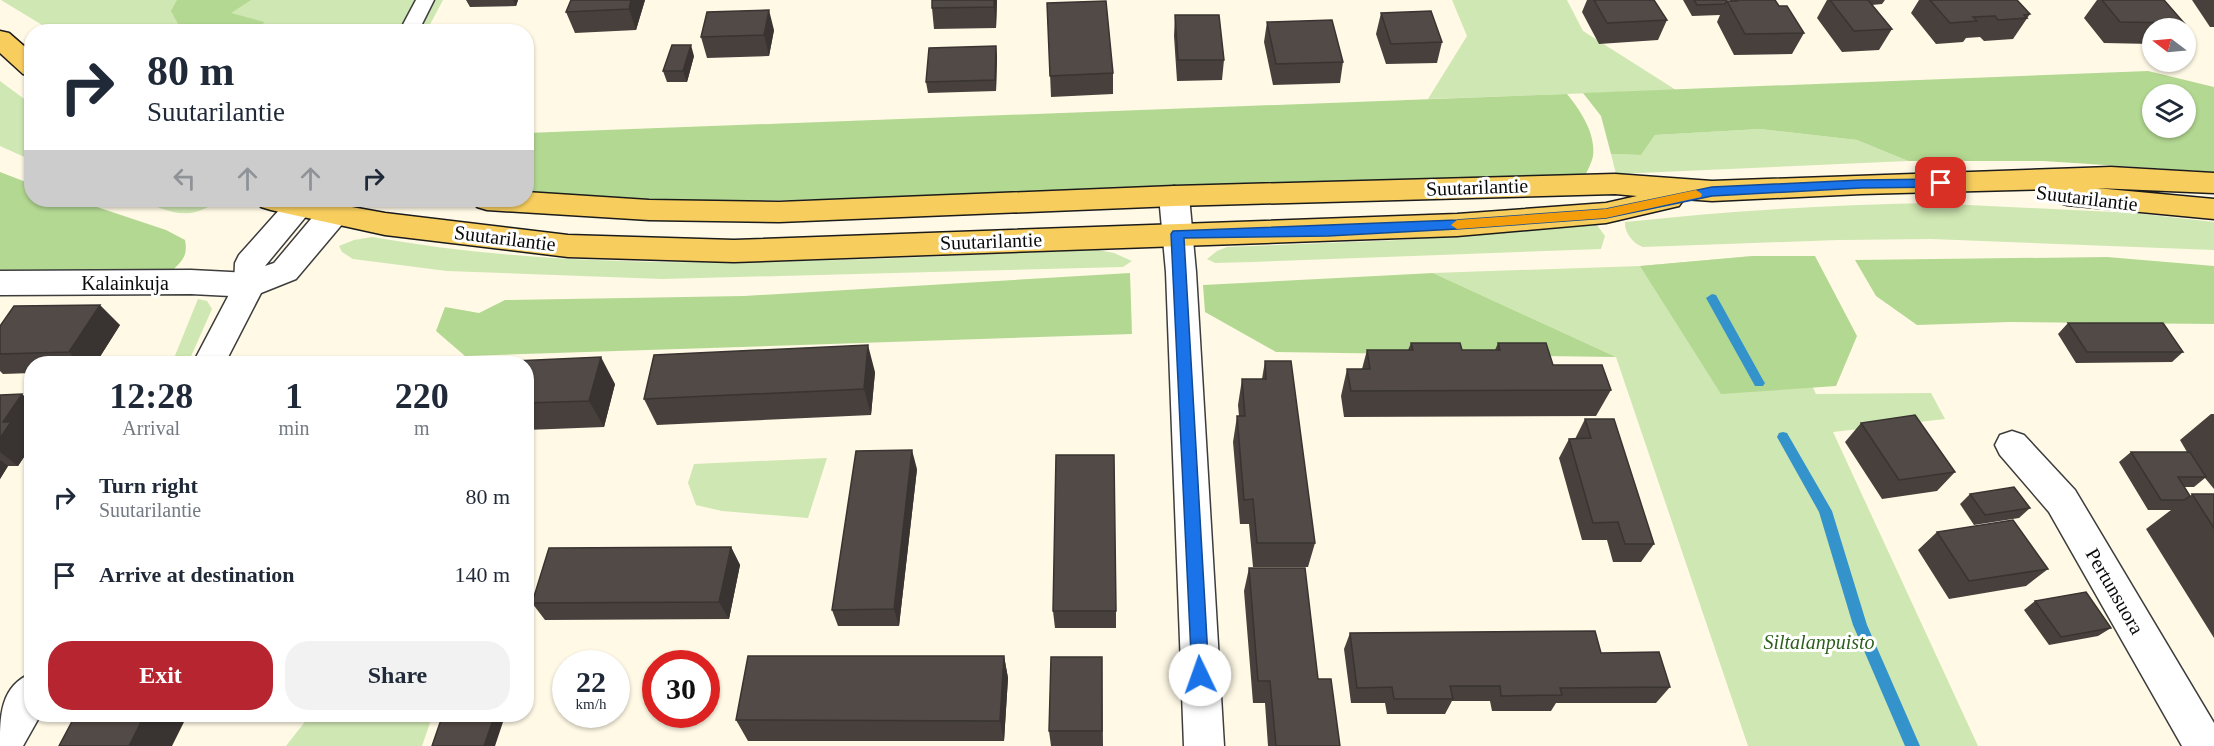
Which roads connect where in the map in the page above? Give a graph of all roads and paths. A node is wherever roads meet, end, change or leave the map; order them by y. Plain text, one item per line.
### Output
1 (426, 0) edge
2 (412, 24) edge
3 (0, 39) edge
4 (24, 61) edge
5 (1960, 183) junction
6 (2214, 183) edge
7 (1712, 191) junction
8 (1174, 196) junction
9 (534, 203) edge
10 (309, 207) edge
11 (321, 207) edge
12 (2214, 209) edge
13 (1178, 234) junction
14 (0, 283) edge
15 (250, 285) junction
16 (213, 356) edge
17 (2012, 445) dead end
18 (24, 706) edge
19 (0, 746) edge
20 (1204, 746) edge
21 (2205, 746) edge

1 - 2 lane
3 - 4 main road
5 - 6 main road, Suutarilantie
5 - 7 main road, Suutarilantie
5 - 12 main road, Suutarilantie
7 - 8 main road, Suutarilantie
7 - 13 main road, Suutarilantie
8 - 9 main road, Suutarilantie
8 - 13 street
10 - 15 street
11 - 13 main road, Suutarilantie
13 - 20 street
14 - 15 street, Kalainkuja
15 - 16 street
17 - 21 street, Pertunsuora
18 - 19 street

